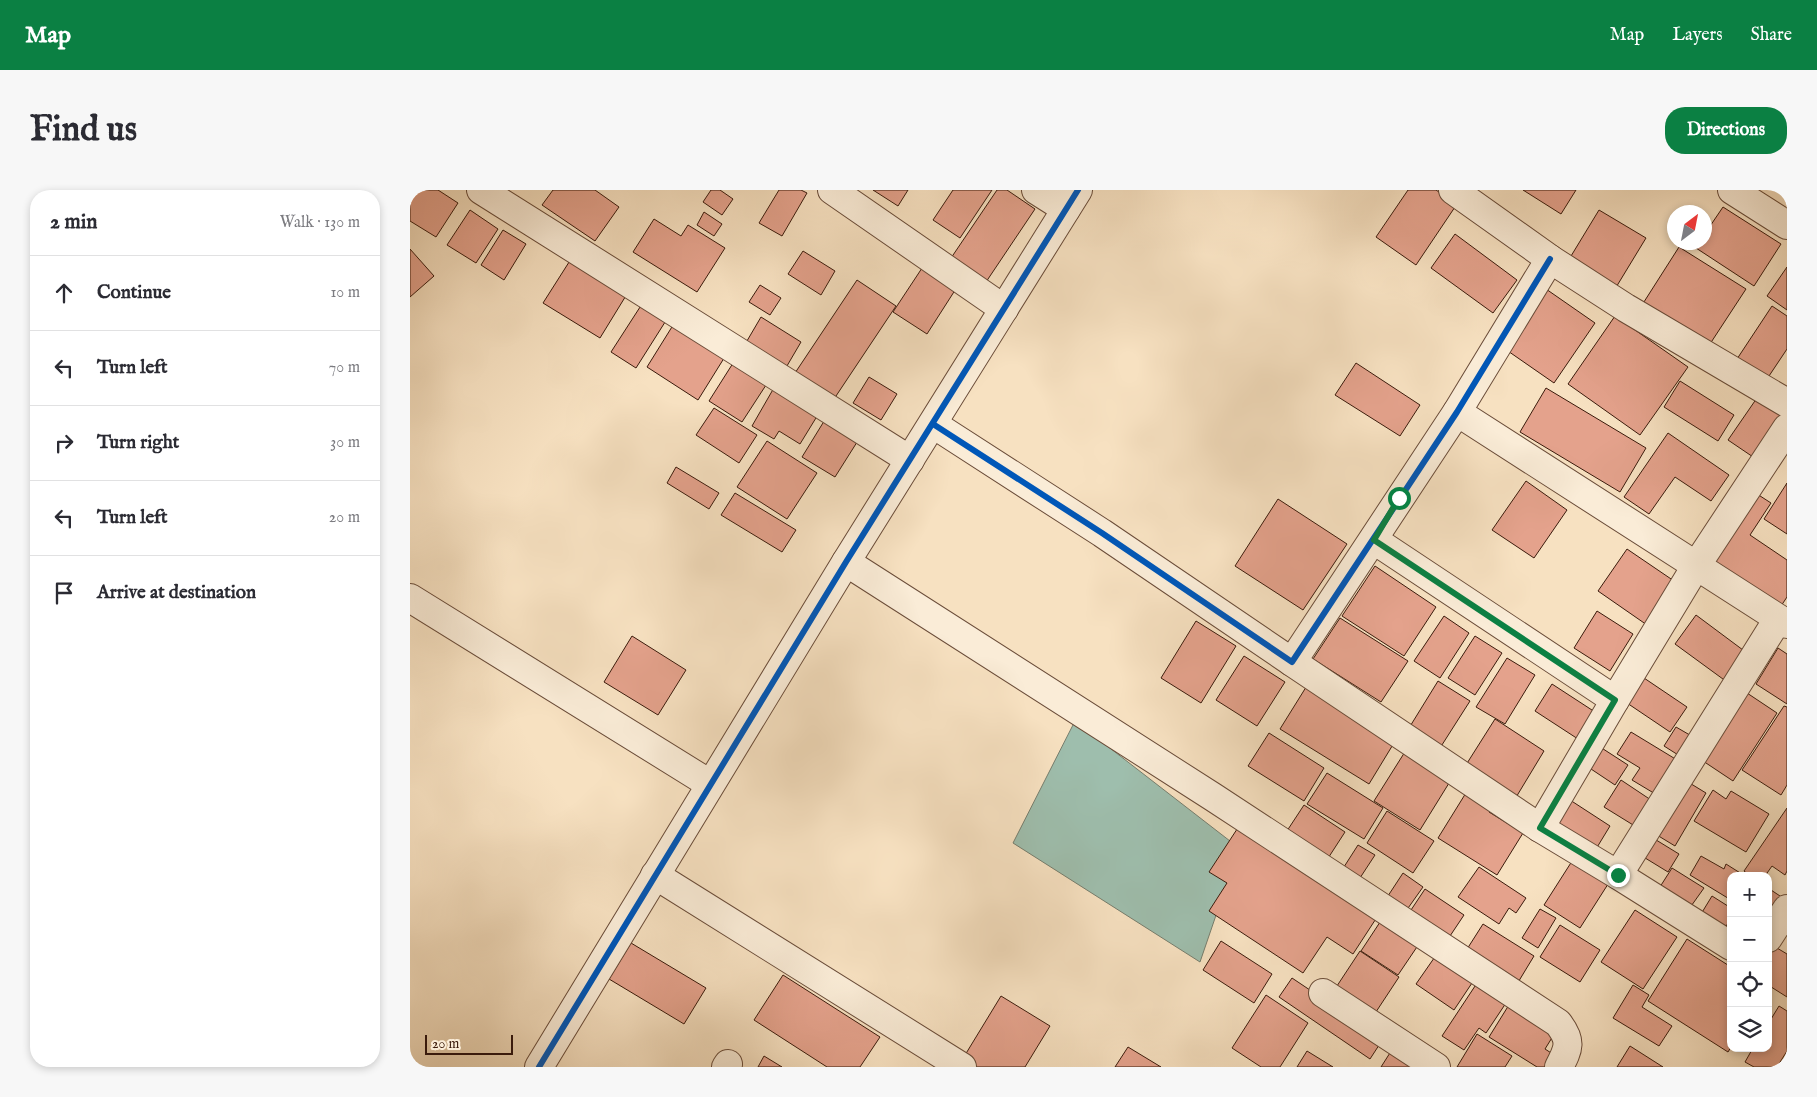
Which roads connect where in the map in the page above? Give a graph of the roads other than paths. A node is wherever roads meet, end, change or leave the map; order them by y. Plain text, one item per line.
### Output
1 (481, 190) edge
2 (832, 190) edge
3 (1036, 190) edge
4 (1453, 190) edge
5 (1732, 190) edge
6 (1072, 200) edge
7 (1787, 225) edge
8 (1550, 258) junction
9 (1004, 309) junction
10 (1787, 403) edge
11 (1457, 412) junction
12 (932, 424) junction
13 (1787, 428) edge
14 (910, 460) junction
15 (1374, 540) junction
16 (846, 562) junction
17 (1696, 566) junction
18 (410, 598) edge
19 (1783, 621) edge
20 (1292, 662) junction
21 (1615, 700) junction
22 (710, 784) junction
23 (1540, 828) junction
24 (655, 875) junction
25 (1618, 875) junction
26 (1787, 909) edge
27 (1772, 932) edge
28 (1727, 943) edge
29 (1323, 993) dead end
30 (539, 1067) edge
31 (962, 1067) edge
32 (1436, 1067) edge
33 (1559, 1067) edge

1 - 14 street
2 - 9 street
3 - 6 street
4 - 8 street
5 - 7 street
6 - 9 street
8 - 10 street
8 - 11 street
9 - 12 street
11 - 15 street
11 - 17 street
12 - 14 street
12 - 20 street
13 - 17 street
14 - 16 street
15 - 20 street
15 - 21 street
16 - 22 street
16 - 33 street
17 - 19 street
17 - 21 street
18 - 22 street
19 - 25 street
20 - 23 street
21 - 23 street
22 - 24 street
23 - 25 street
24 - 30 street
24 - 31 street
25 - 28 street
26 - 27 street
29 - 32 street

